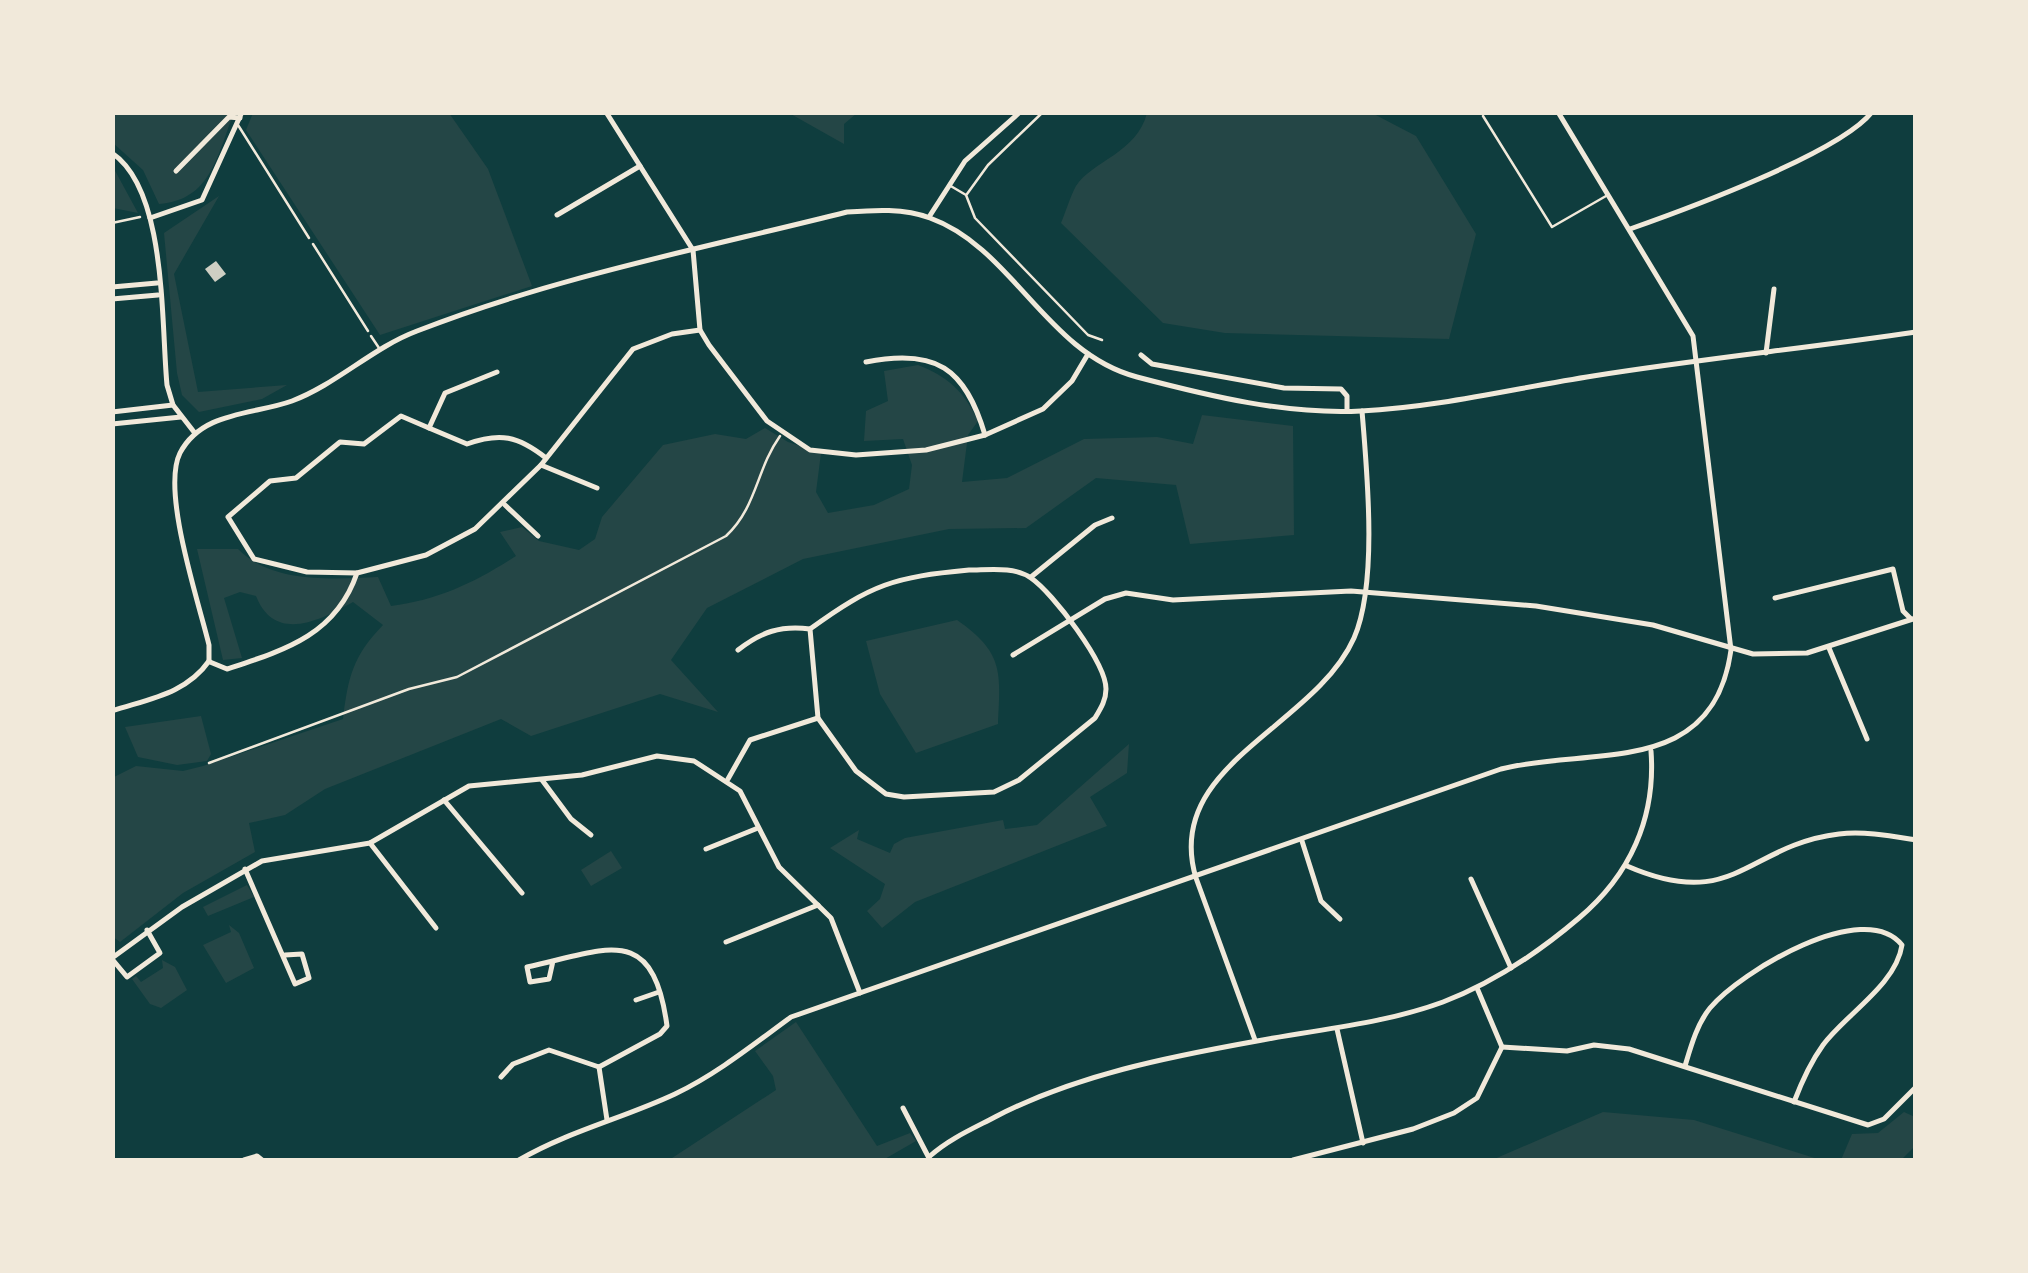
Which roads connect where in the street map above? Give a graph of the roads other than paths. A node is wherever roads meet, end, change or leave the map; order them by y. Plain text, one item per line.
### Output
1 (606, 112) edge
2 (1020, 112) edge
3 (1043, 112) edge
4 (1558, 112) edge
5 (1872, 112) edge
6 (1483, 116) dead end
7 (239, 118) edge
8 (112, 153) edge
9 (640, 166) junction
10 (176, 171) dead end
11 (948, 184) junction
12 (966, 195) junction
13 (1608, 195) junction
14 (557, 214) dead end
15 (929, 217) junction
16 (150, 218) junction
17 (1630, 229) junction
18 (310, 238) road end
19 (693, 250) junction
20 (157, 283) junction
21 (112, 287) edge
22 (1774, 288) dead end
23 (158, 294) junction
24 (112, 299) edge
25 (700, 330) junction
26 (1916, 332) edge
27 (372, 336) road end
28 (1102, 340) dead end
29 (380, 349) junction
30 (1766, 353) junction
31 (1088, 354) junction
32 (1140, 356) dead end
33 (866, 362) dead end
34 (1698, 364) junction
35 (497, 372) dead end
36 (174, 405) junction
37 (1347, 411) junction
38 (1362, 411) junction
39 (112, 412) edge
40 (181, 417) junction
41 (112, 424) edge
42 (430, 428) junction
43 (194, 432) junction
44 (985, 435) junction
45 (546, 458) junction
46 (540, 465) junction
47 (597, 488) dead end
48 (505, 505) junction
49 (1112, 518) dead end
50 (538, 536) dead end
51 (358, 574) junction
52 (1031, 577) junction
53 (1367, 594) junction
54 (1775, 598) dead end
55 (1913, 618) edge
56 (1069, 620) junction
57 (810, 629) junction
58 (1830, 648) junction
59 (738, 650) dead end
60 (1731, 650) junction
61 (1012, 655) dead end
62 (209, 661) junction
63 (112, 710) edge
64 (818, 718) junction
65 (1867, 739) dead end
66 (1651, 751) junction
67 (542, 780) junction
68 (728, 780) junction
69 (444, 800) junction
70 (758, 828) junction
71 (591, 836) dead end
72 (1916, 840) edge
73 (1302, 841) junction
74 (370, 843) junction
75 (706, 849) dead end
76 (1626, 865) junction
77 (245, 870) junction
78 (1196, 878) junction
79 (1471, 879) dead end
80 (522, 893) dead end
81 (818, 904) junction
82 (1340, 919) dead end
83 (436, 928) dead end
84 (146, 930) junction
85 (726, 942) dead end
86 (285, 955) junction
87 (112, 958) edge
88 (554, 961) junction
89 (1511, 968) junction
90 (1476, 987) junction
91 (659, 992) junction
92 (860, 993) junction
93 (636, 1000) dead end
94 (1337, 1029) junction
95 (1255, 1041) junction
96 (1502, 1047) junction
97 (1685, 1066) junction
98 (599, 1067) junction
99 (501, 1077) dead end
100 (1916, 1087) edge
101 (1794, 1102) junction
102 (903, 1108) dead end
103 (607, 1120) junction
104 (1363, 1143) junction
105 (930, 1158) edge
106 (244, 1160) edge
107 (262, 1160) edge
108 (519, 1160) edge
109 (1293, 1160) edge

1 - 9 street
2 - 11 street
3 - 12 lane
4 - 13 street
5 - 17 street
6 - 13 lane
7 - 10 street
7 - 16 street
7 - 18 lane
8 - 16 street
9 - 14 street
9 - 19 street
11 - 12 lane
11 - 15 street
12 - 28 lane
13 - 17 street
15 - 19 street
15 - 31 street
16 - 20 street
17 - 34 street
19 - 25 street
19 - 29 street
20 - 21 street
20 - 23 street
22 - 30 street
23 - 24 street
23 - 36 street
25 - 44 street
25 - 45 street
26 - 30 street
27 - 29 lane
29 - 43 street
30 - 34 street
31 - 37 street
31 - 44 street
32 - 37 street
33 - 44 street
34 - 38 street
34 - 60 street
35 - 42 street
36 - 39 street
36 - 40 street
37 - 38 street
38 - 53 street
40 - 41 street
40 - 43 street
42 - 45 street
42 - 51 street
43 - 62 street
45 - 46 street
46 - 47 street
46 - 48 street
48 - 50 street
48 - 51 street
49 - 52 street
51 - 62 street
52 - 56 street
52 - 57 street
53 - 56 street
53 - 60 street
53 - 78 street
54 - 55 street
55 - 58 street
56 - 61 street
56 - 64 street
57 - 59 street
57 - 64 street
58 - 60 street
58 - 65 street
60 - 66 street
62 - 63 street
64 - 68 street
66 - 73 street
66 - 76 street
67 - 68 street
67 - 69 street
67 - 71 street
68 - 70 street
69 - 74 street
69 - 80 street
70 - 75 street
70 - 81 street
72 - 76 street
73 - 78 street
73 - 82 street
74 - 77 street
74 - 83 street
76 - 89 street
77 - 84 street
77 - 86 street
78 - 92 street
78 - 95 street
79 - 89 street
81 - 85 street
81 - 92 street
84 - 87 street
84 - 87 street
86 - 86 street
88 - 88 street
88 - 91 street
89 - 90 street
90 - 94 street
90 - 96 street
91 - 93 street
91 - 98 street
92 - 103 street
94 - 95 street
94 - 104 street
95 - 105 street
96 - 97 street
96 - 104 street
97 - 101 street
97 - 101 street
98 - 99 street
98 - 103 street
100 - 101 street
102 - 105 street
103 - 108 street
104 - 109 street
106 - 107 street

